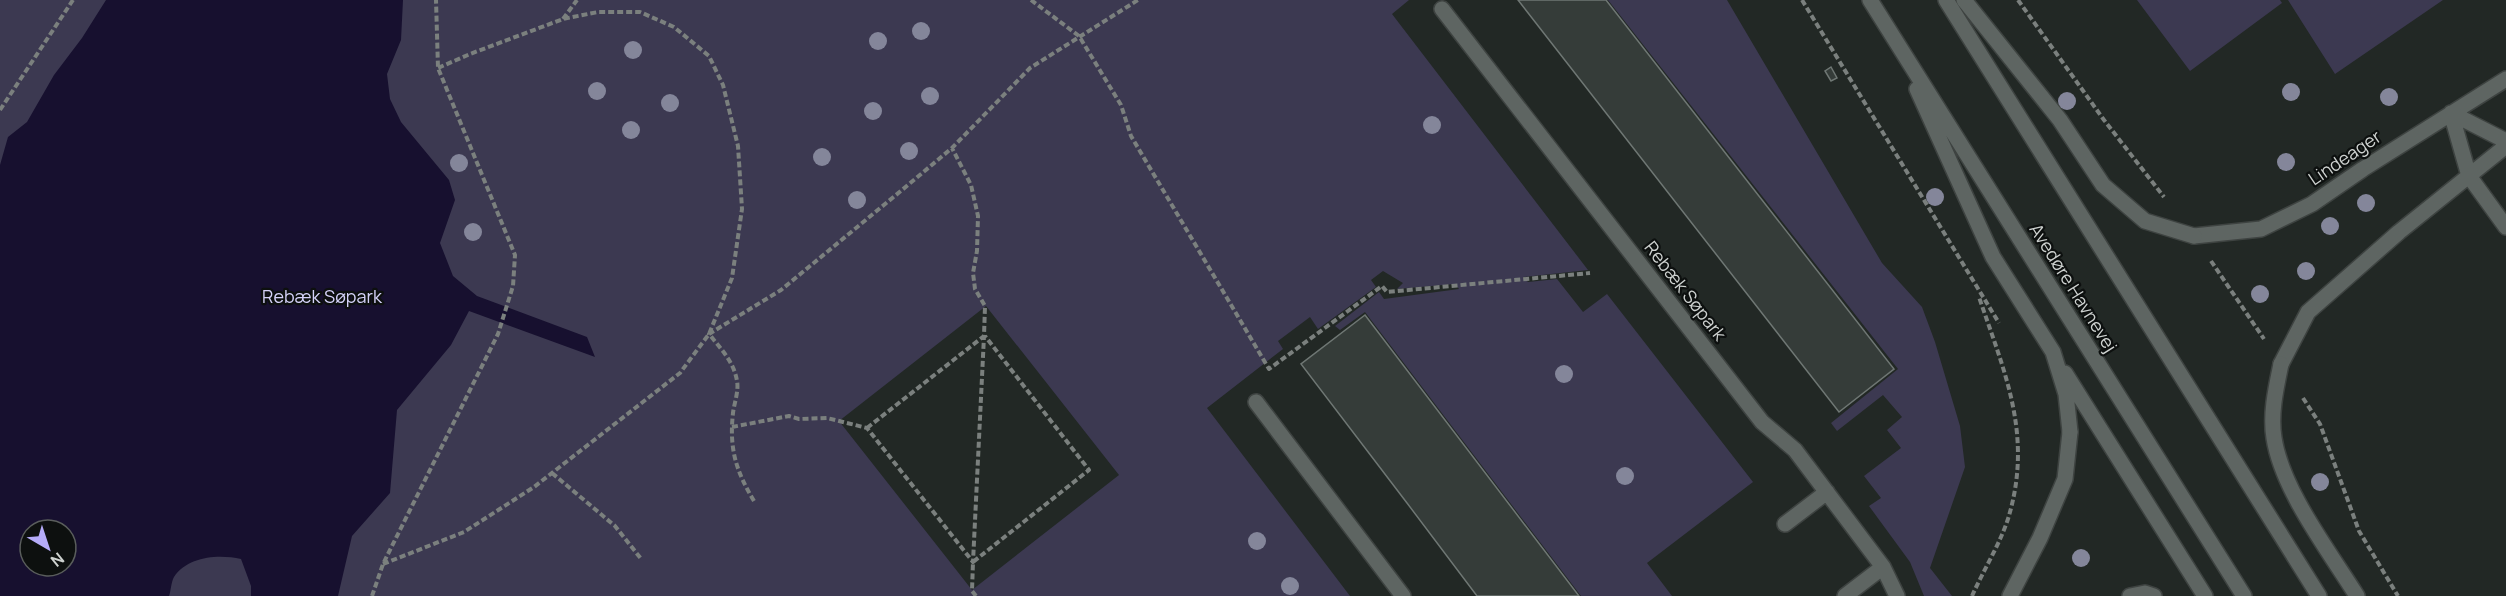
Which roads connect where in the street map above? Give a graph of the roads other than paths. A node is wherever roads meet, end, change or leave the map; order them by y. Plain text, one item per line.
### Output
1 (1870, 0) edge
2 (1946, 0) edge
3 (1964, 0) edge
4 (1442, 9) dead end
5 (1893, 38) junction
6 (2506, 79) edge
7 (2451, 113) junction
8 (2506, 141) edge
9 (2506, 146) edge
10 (2469, 176) junction
11 (2506, 227) edge
12 (2053, 352) junction
13 (1256, 402) dead end
14 (1827, 492) junction
15 (1785, 524) dead end
16 (1883, 567) junction
17 (1403, 596) edge
18 (1845, 596) edge
19 (1897, 596) edge
20 (2010, 596) edge
21 (2130, 596) edge
22 (2154, 596) edge
23 (2205, 596) edge
24 (2244, 596) edge
25 (2319, 596) edge
26 (2357, 596) edge

1 - 5 street, Avedøre Havnevej
2 - 25 street
3 - 7 street, Lindeager
4 - 14 street, Rebæk Søpark
5 - 12 street
5 - 24 street, Avedøre Havnevej
6 - 7 street, Lindeager
7 - 8 street
7 - 10 street
9 - 10 street
10 - 11 street
10 - 26 street
12 - 20 street
12 - 23 street
13 - 17 street
14 - 15 street
14 - 16 street, Rebæk Søpark
16 - 18 street
16 - 19 street, Rebæk Søpark
21 - 22 street

